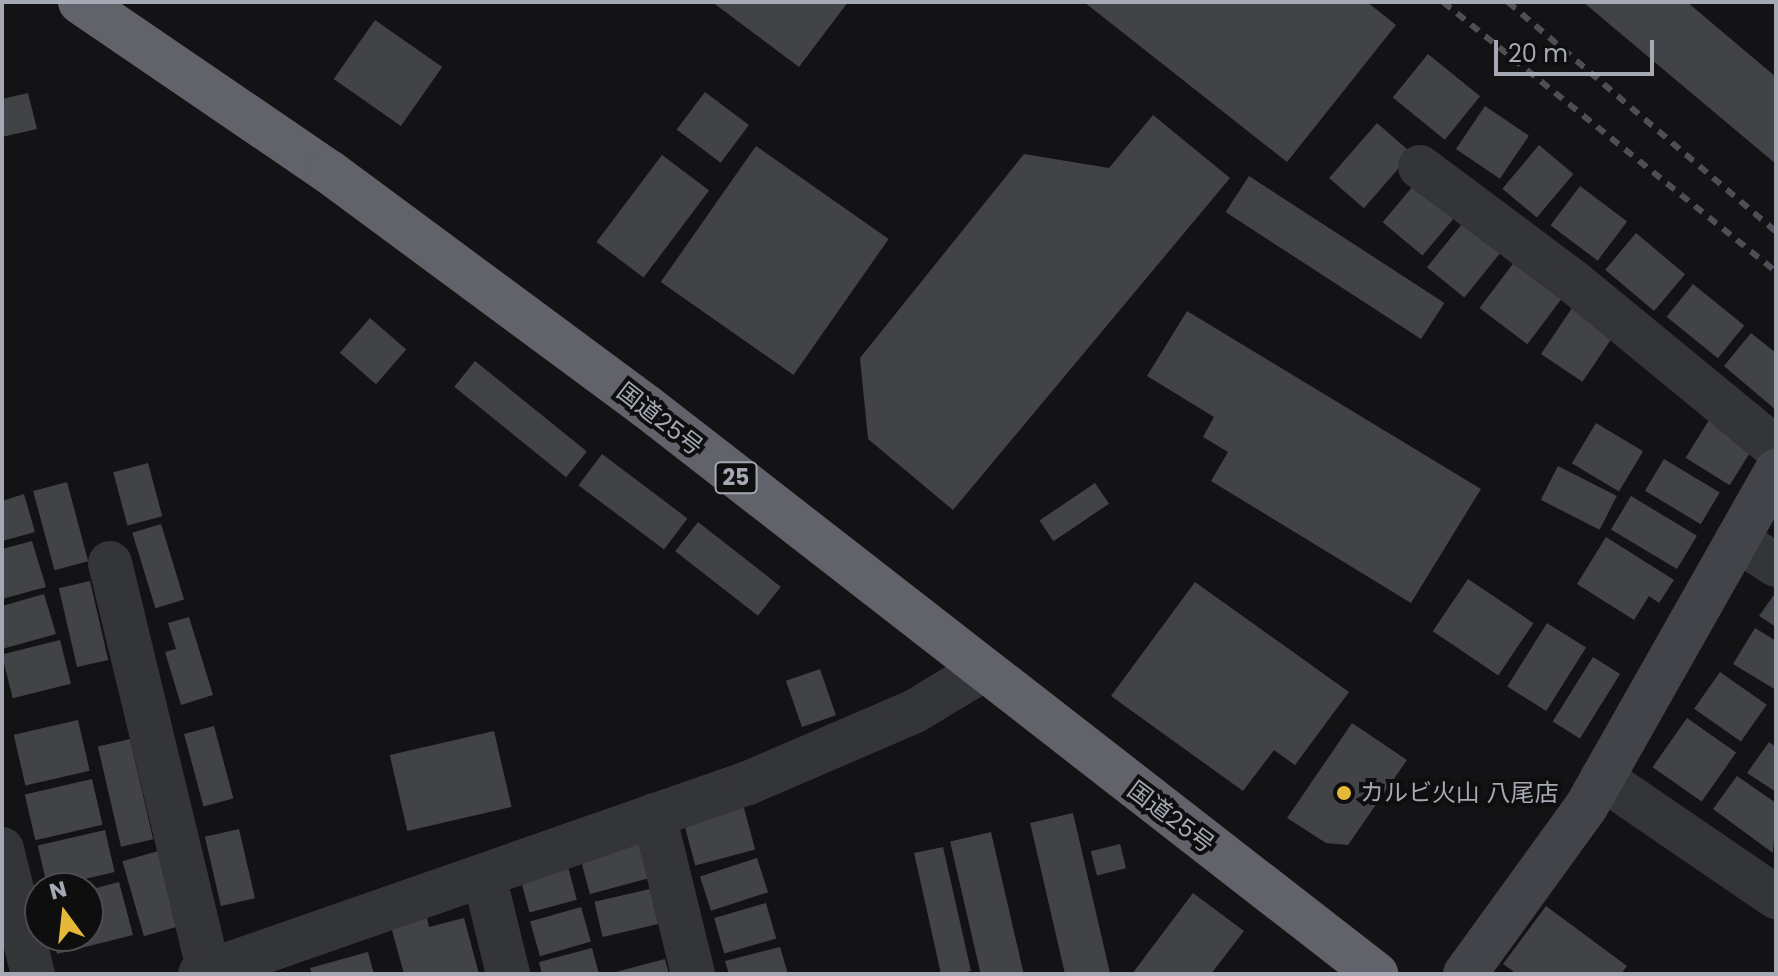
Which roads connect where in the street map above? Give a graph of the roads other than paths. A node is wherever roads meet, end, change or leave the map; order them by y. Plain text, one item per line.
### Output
1 (80, 2) edge
2 (1420, 167) dead end
3 (1776, 448) edge
4 (1776, 471) edge
5 (1737, 540) junction
6 (110, 563) dead end
7 (1776, 565) edge
8 (981, 671) junction
9 (1602, 778) junction
10 (654, 815) junction
11 (2, 849) edge
12 (484, 876) junction
13 (1776, 897) edge
14 (205, 973) edge
15 (33, 974) edge
16 (508, 974) edge
17 (693, 974) edge
18 (1376, 974) edge
19 (1465, 974) edge

1 - 8 highway, 国道25号 / 25
2 - 3 street
4 - 5 street
5 - 7 street
5 - 9 street
6 - 14 street
8 - 10 street
8 - 18 highway, 国道25号 / 25
9 - 13 street
9 - 19 street
10 - 12 street
10 - 17 street
11 - 15 street
12 - 14 street
12 - 16 street

